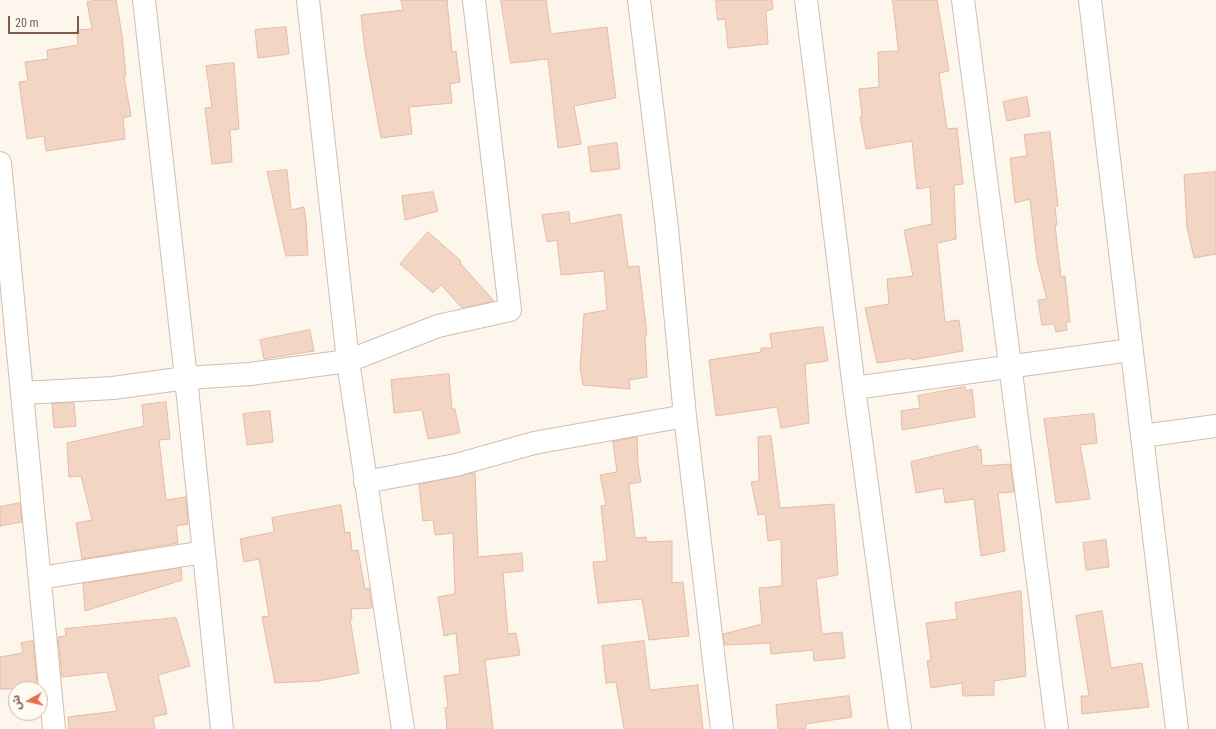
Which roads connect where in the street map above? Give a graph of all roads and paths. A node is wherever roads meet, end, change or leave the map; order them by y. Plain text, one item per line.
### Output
1 (144, 0) edge
2 (308, 0) edge
3 (474, 0) edge
4 (639, 0) edge
5 (806, 0) edge
6 (963, 0) edge
7 (1090, 0) edge
8 (0, 163) edge
9 (1131, 350) junction
10 (348, 362) junction
11 (1010, 366) junction
12 (186, 378) junction
13 (854, 388) junction
14 (23, 393) junction
15 (685, 416) junction
16 (1216, 426) edge
17 (1142, 436) junction
18 (365, 482) junction
19 (204, 552) junction
20 (40, 578) junction
21 (54, 729) edge
22 (222, 729) edge
23 (403, 729) edge
24 (722, 729) edge
25 (900, 729) edge
26 (1057, 729) edge
27 (1177, 729) edge

1 - 12 street
2 - 10 street
3 - 10 street
4 - 15 street
5 - 13 street
6 - 11 street
7 - 9 street
8 - 14 street
9 - 11 street
9 - 17 street
10 - 12 street
10 - 18 street
11 - 13 street
11 - 26 street
12 - 14 street
12 - 19 street
13 - 25 street
14 - 20 street
15 - 18 street
15 - 24 street
16 - 17 street
17 - 27 street
18 - 23 street
19 - 20 street
19 - 22 street
20 - 21 street

